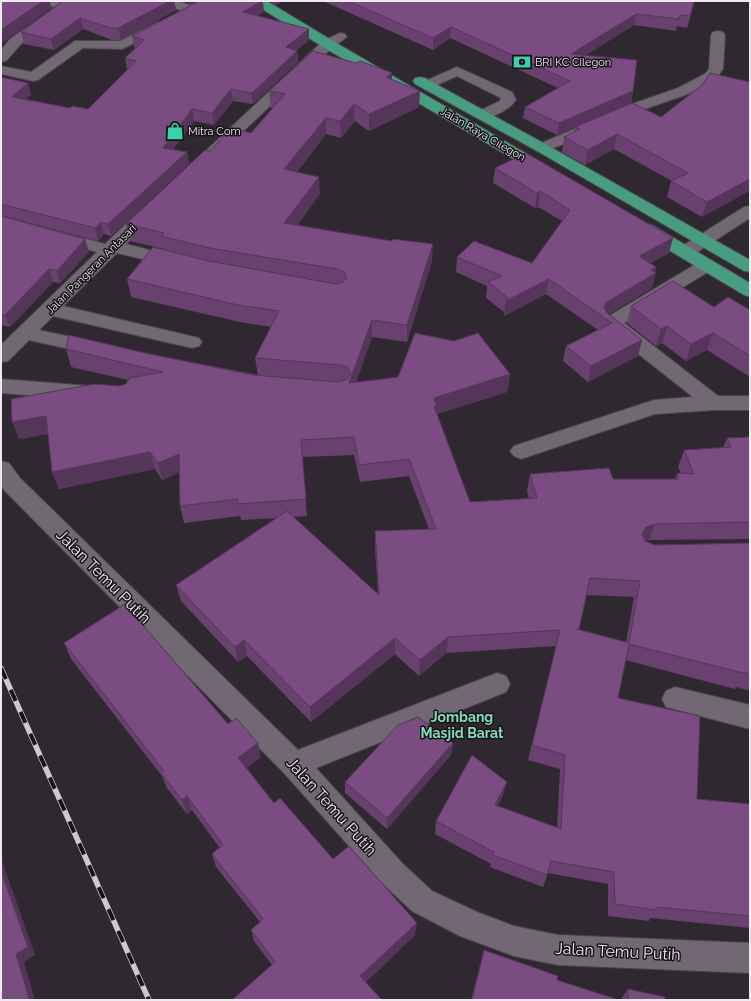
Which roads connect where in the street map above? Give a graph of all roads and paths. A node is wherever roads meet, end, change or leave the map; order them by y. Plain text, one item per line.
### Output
1 (51, 1) edge
2 (169, 1) edge
3 (209, 1) edge
4 (258, 1) edge
5 (281, 1) edge
6 (189, 10) junction
7 (718, 35) dead end
8 (334, 40) junction
9 (1, 58) edge
10 (1, 70) edge
11 (428, 85) junction
12 (482, 115) junction
13 (542, 148) junction
14 (203, 161) edge
15 (561, 180) edge
16 (157, 204) edge
17 (750, 211) edge
18 (1, 221) edge
19 (637, 224) edge
20 (703, 241) junction
21 (110, 248) junction
22 (685, 252) junction
23 (707, 265) junction
24 (189, 266) edge
25 (750, 268) edge
26 (750, 291) edge
27 (50, 309) junction
28 (25, 333) junction
29 (192, 342) dead end
30 (110, 353) edge
31 (1, 356) edge
32 (1, 386) edge
33 (108, 394) edge
34 (714, 403) junction
35 (750, 403) edge
36 (521, 451) dead end
37 (2, 474) edge
38 (497, 684) dead end
39 (675, 699) dead end
40 (750, 717) edge
41 (294, 764) junction
42 (750, 958) edge

1 - 9 street
2 - 6 street
3 - 6 street
4 - 8 highway, Jalan Raya Cilegon
5 - 8 highway, Jalan Raya Cilegon
6 - 10 street
7 - 13 street
8 - 11 highway, Jalan Raya Cilegon
8 - 14 street
8 - 15 highway, Jalan Raya Cilegon
11 - 12 highway, Jalan Raya Cilegon
11 - 12 street
12 - 13 highway, Jalan Raya Cilegon
13 - 20 highway, Jalan Raya Cilegon
16 - 21 street, Jalan Pangeran Antasari
17 - 20 street
18 - 21 street
19 - 22 highway
20 - 22 street
20 - 25 highway, Jalan Raya Cilegon
21 - 24 street
21 - 27 street, Jalan Pangeran Antasari
22 - 23 highway
23 - 26 highway
23 - 34 street
27 - 28 street, Jalan Pangeran Antasari
27 - 29 street
28 - 30 street
28 - 31 street, Jalan Pangeran Antasari
32 - 33 street
34 - 35 street
34 - 36 street
37 - 41 street, Jalan Temu Putih
38 - 41 street
39 - 40 street
41 - 42 street, Jalan Temu Putih

